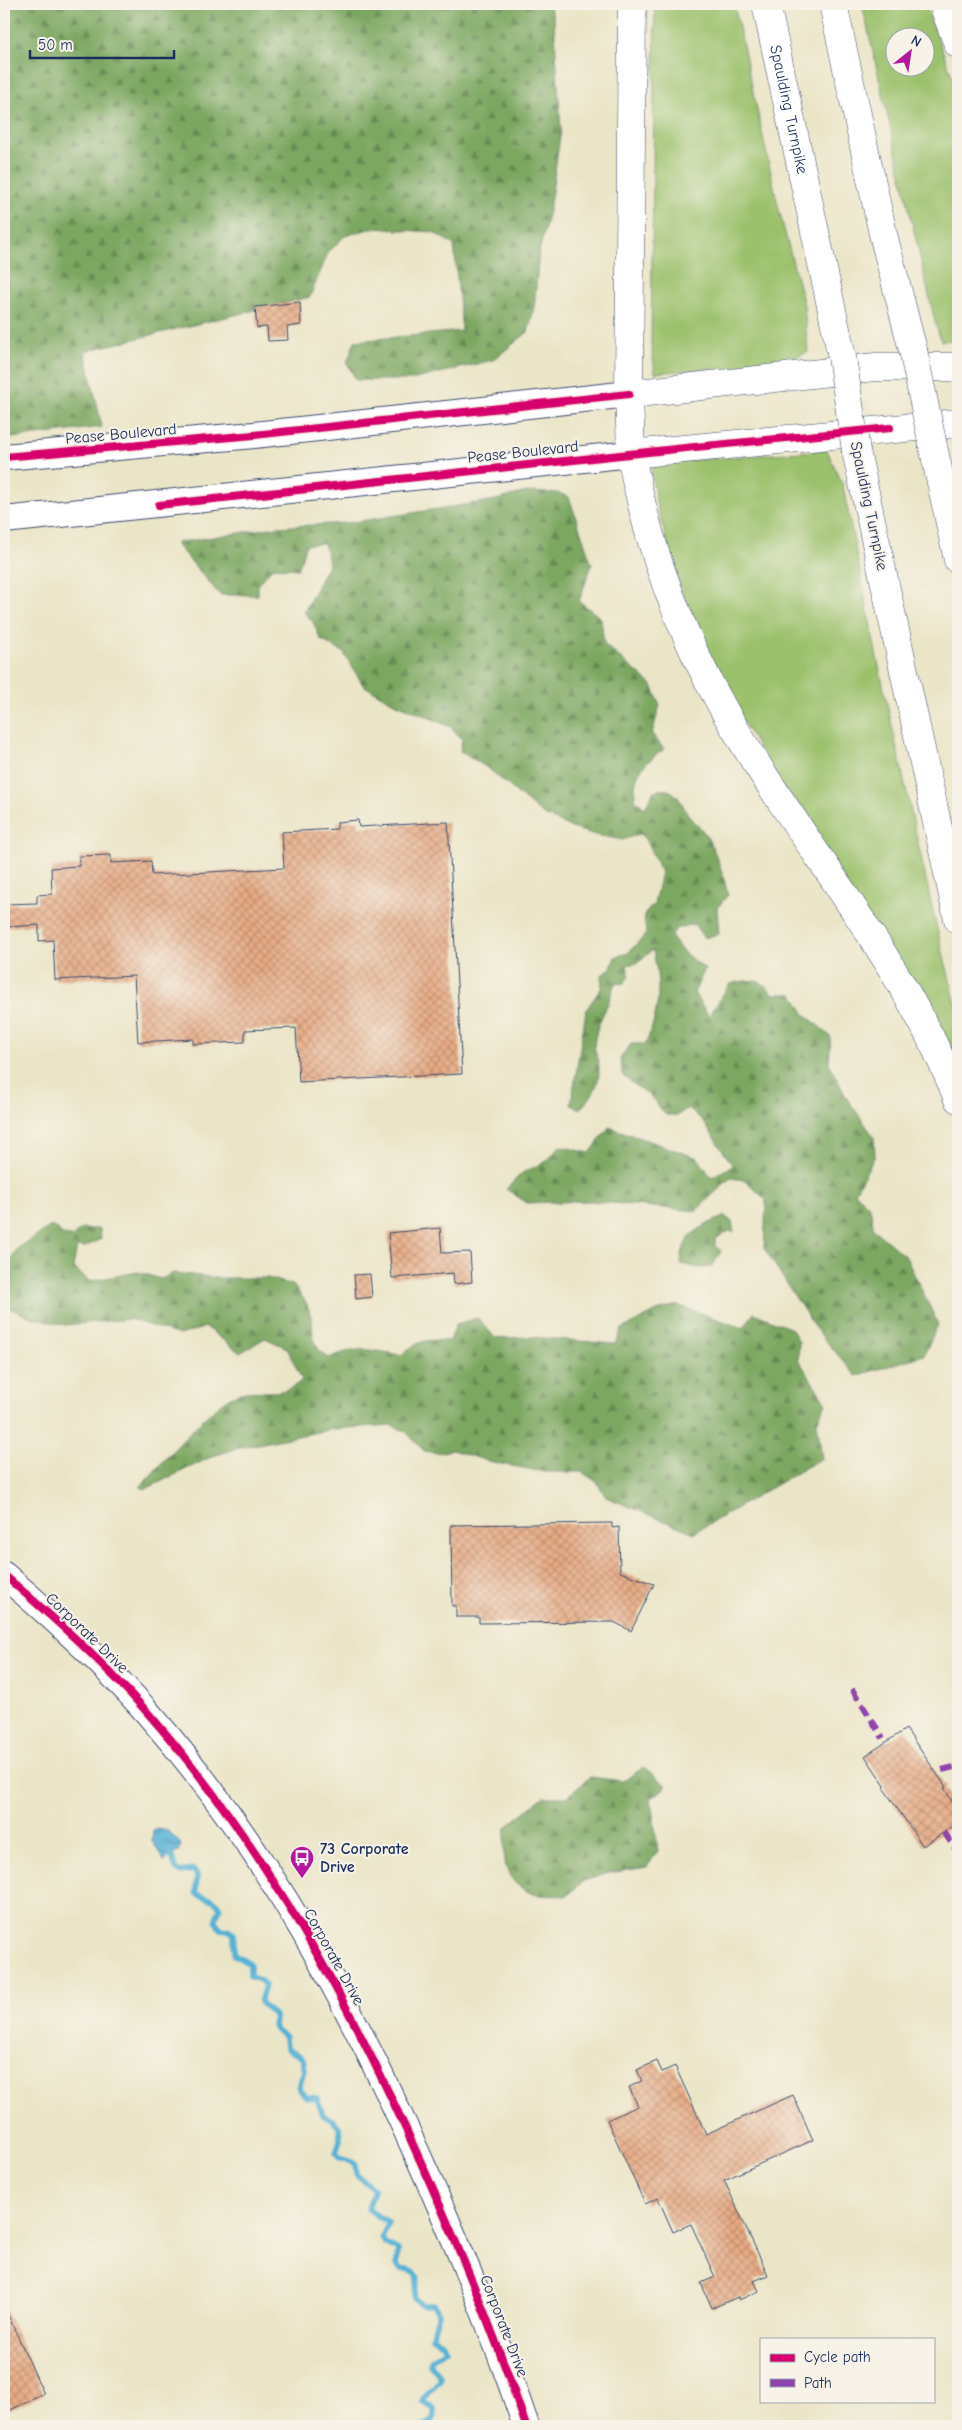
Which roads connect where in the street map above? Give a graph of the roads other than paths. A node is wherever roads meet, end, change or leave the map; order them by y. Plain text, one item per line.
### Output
1 (632, 4) edge
2 (766, 4) edge
3 (832, 4) edge
4 (943, 4) edge
5 (958, 44) edge
6 (958, 367) edge
7 (628, 394) junction
8 (958, 423) edge
9 (631, 454) junction
10 (4, 457) edge
11 (4, 520) edge
12 (958, 560) edge
13 (958, 919) edge
14 (958, 1099) edge
15 (4, 1575) edge
16 (526, 2426) edge

1 - 7 main road
2 - 13 main road, Spaulding Turnpike, bridge
3 - 12 main road, bridge
4 - 5 main road
6 - 7 main road, Pease Boulevard
7 - 9 main road
7 - 10 street, Pease Boulevard
8 - 9 main road, Pease Boulevard
9 - 11 street, Pease Boulevard
9 - 14 main road
15 - 16 street, Corporate Drive

